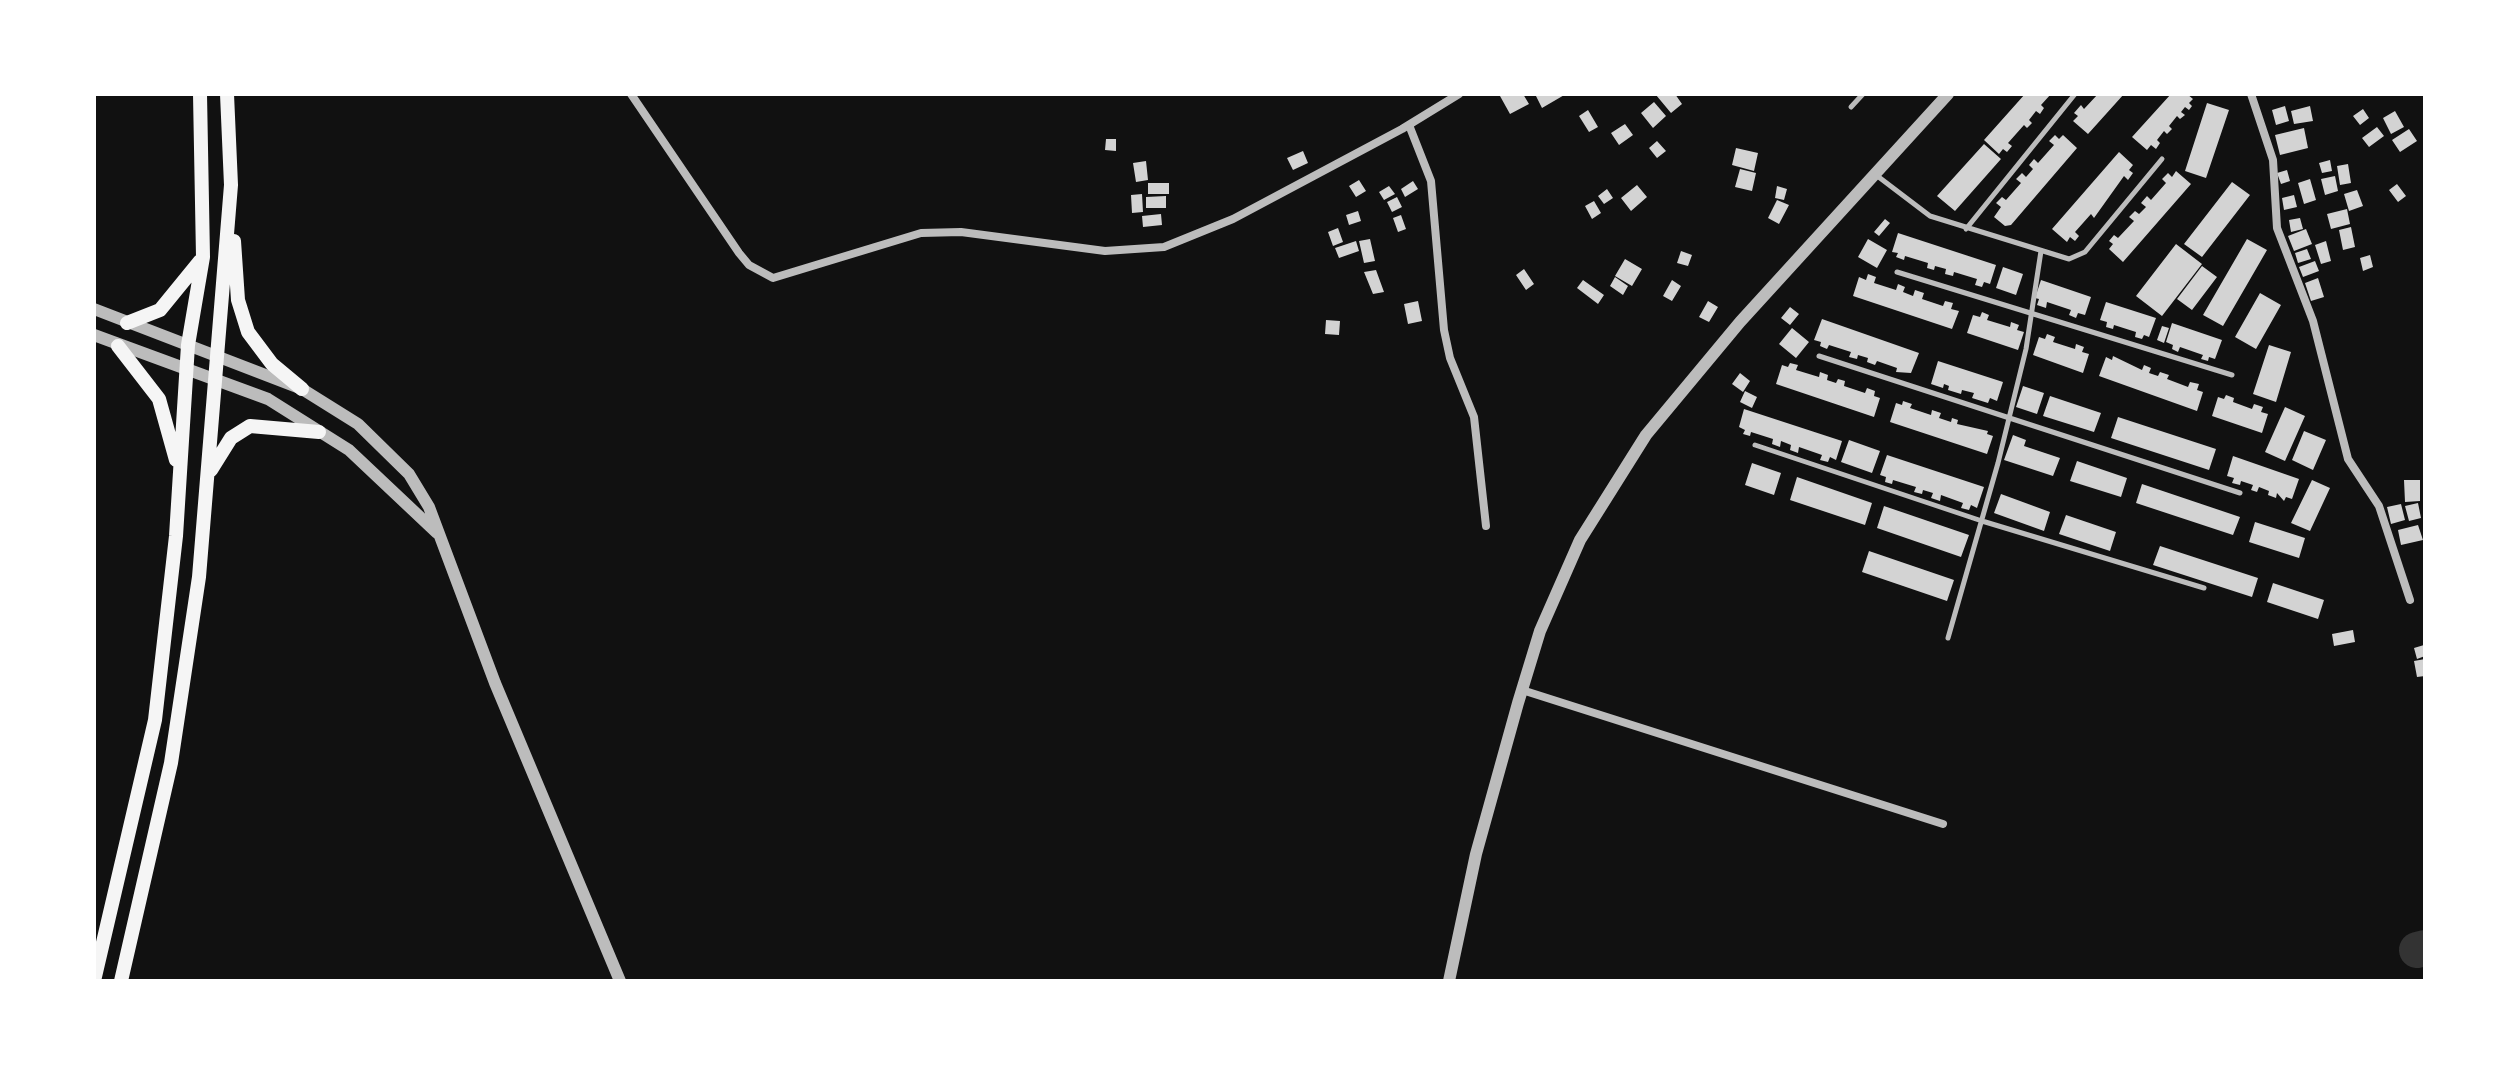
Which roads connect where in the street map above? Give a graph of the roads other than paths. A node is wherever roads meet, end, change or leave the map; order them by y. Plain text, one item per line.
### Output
1 (200, 94) edge
2 (227, 94) edge
3 (631, 94) edge
4 (1459, 94) edge
5 (1863, 94) edge
6 (1948, 94) edge
7 (2075, 94) edge
8 (2251, 94) edge
9 (1851, 107) dead end
10 (1409, 125) junction
11 (2162, 159) dead end
12 (1875, 174) junction
13 (231, 185) junction
14 (1966, 229) junction
15 (2041, 251) junction
16 (203, 257) junction
17 (1897, 272) dead end
18 (94, 309) edge
19 (2031, 312) junction
20 (127, 323) junction
21 (94, 335) edge
22 (188, 345) junction
23 (118, 346) junction
24 (218, 356) junction
25 (1819, 356) dead end
26 (188, 371) junction
27 (2232, 375) dead end
28 (216, 379) junction
29 (302, 389) junction
30 (2009, 416) junction
31 (319, 432) junction
32 (1755, 445) dead end
33 (179, 472) junction
34 (209, 473) junction
35 (2240, 493) dead end
36 (1982, 521) junction
37 (1486, 526) dead end
38 (439, 535) junction
39 (2204, 588) dead end
40 (2410, 600) dead end
41 (1948, 638) dead end
42 (1522, 690) junction
43 (1943, 824) dead end
44 (94, 981) edge
45 (121, 981) edge
46 (620, 981) edge
47 (1449, 981) edge

1 - 16 main road
2 - 13 main road
3 - 10 street
4 - 10 street
5 - 9 lane
6 - 12 street
7 - 14 lane
8 - 40 street
10 - 37 street
11 - 15 lane
12 - 14 lane
12 - 42 street
13 - 24 main road
13 - 29 main road
14 - 15 lane
15 - 19 lane
16 - 20 main road
16 - 22 main road
17 - 19 lane
18 - 20 street
19 - 27 lane
19 - 30 lane
20 - 22 street
21 - 23 street
22 - 24 street
22 - 26 main road
23 - 26 street
23 - 33 main road
24 - 28 main road
24 - 29 street
25 - 30 lane
26 - 28 street
26 - 33 main road
28 - 31 street
28 - 34 main road
29 - 38 street
30 - 35 lane
30 - 36 lane
31 - 34 main road
31 - 38 street
32 - 36 lane
33 - 44 main road
34 - 45 main road
36 - 39 lane
36 - 41 lane
38 - 46 street
42 - 43 street
42 - 47 street

